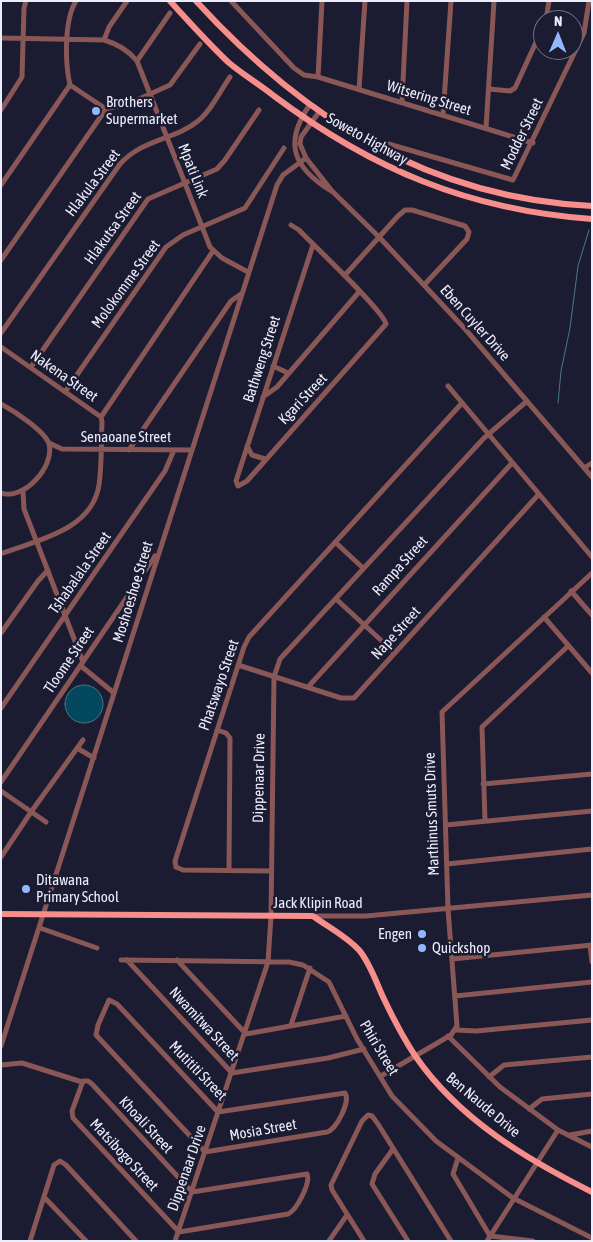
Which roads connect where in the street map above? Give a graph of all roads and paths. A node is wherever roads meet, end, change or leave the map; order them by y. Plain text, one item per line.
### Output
1 (26, 1) edge
2 (76, 1) edge
3 (127, 1) edge
4 (170, 1) edge
5 (196, 1) edge
6 (231, 1) edge
7 (322, 1) edge
8 (365, 1) edge
9 (407, 1) edge
10 (451, 1) edge
11 (494, 1) edge
12 (589, 1) edge
13 (170, 13) dead end
14 (1, 38) edge
15 (23, 38) junction
16 (68, 38) junction
17 (104, 40) junction
18 (200, 44) dead end
19 (533, 48) edge
20 (137, 61) junction
21 (230, 77) dead end
22 (318, 77) junction
23 (70, 85) junction
24 (489, 88) junction
25 (359, 89) junction
26 (150, 95) junction
27 (402, 102) junction
28 (309, 106) junction
29 (106, 109) junction
30 (1, 110) edge
31 (259, 110) dead end
32 (318, 112) junction
33 (444, 115) junction
34 (302, 116) junction
35 (311, 122) junction
36 (486, 128) junction
37 (166, 136) junction
38 (385, 143) dead end
39 (533, 143) junction
40 (284, 148) dead end
41 (306, 158) junction
42 (299, 162) junction
43 (184, 182) junction
44 (1, 185) edge
45 (332, 191) junction
46 (592, 206) edge
47 (592, 218) edge
48 (291, 225) dead end
49 (202, 228) junction
50 (379, 237) junction
51 (313, 245) junction
52 (213, 251) junction
53 (1, 260) edge
54 (248, 272) junction
55 (345, 276) junction
56 (424, 285) junction
57 (359, 292) junction
58 (241, 294) junction
59 (1, 333) edge
60 (1, 347) edge
61 (273, 366) junction
62 (31, 368) junction
63 (288, 373) junction
64 (448, 386) dead end
65 (65, 392) junction
66 (263, 397) junction
67 (527, 401) junction
68 (462, 403) junction
69 (1, 404) edge
70 (101, 417) junction
71 (488, 434) junction
72 (49, 443) junction
73 (247, 445) junction
74 (62, 449) junction
75 (101, 450) junction
76 (129, 450) junction
77 (174, 450) junction
78 (191, 450) junction
79 (49, 454) junction
80 (266, 459) junction
81 (512, 463) junction
82 (592, 463) edge
83 (584, 468) junction
84 (592, 477) edge
85 (236, 481) joint
86 (23, 491) junction
87 (1, 493) edge
88 (13, 494) junction
89 (539, 494) junction
90 (24, 509) junction
91 (36, 540) junction
92 (335, 542) junction
93 (158, 551) junction
94 (2, 553) edge
95 (592, 557) edge
96 (363, 568) junction
97 (48, 570) junction
98 (592, 573) edge
99 (571, 591) junction
100 (336, 599) junction
101 (592, 615) edge
102 (66, 616) junction
103 (544, 617) junction
104 (364, 626) junction
105 (1, 633) edge
106 (568, 646) junction
107 (395, 653) junction
108 (82, 664) junction
109 (238, 665) junction
110 (592, 673) edge
111 (274, 677) junction
112 (308, 687) junction
113 (114, 693) junction
114 (1, 708) edge
115 (217, 730) junction
116 (83, 740) dead end
117 (77, 748) junction
118 (94, 758) junction
119 (592, 774) edge
120 (1, 782) edge
121 (483, 784) junction
122 (1, 791) edge
123 (592, 811) edge
124 (31, 812) junction
125 (485, 821) junction
126 (46, 822) dead end
127 (446, 825) junction
128 (592, 849) edge
129 (1, 857) edge
130 (447, 864) junction
131 (229, 870) junction
132 (271, 871) junction
133 (592, 895) edge
134 (448, 908) junction
135 (1, 914) edge
136 (44, 915) junction
137 (271, 916) junction
138 (313, 916) junction
139 (40, 928) junction
140 (591, 945) edge
141 (97, 948) dead end
142 (452, 959) junction
143 (124, 960) joint
144 (177, 960) junction
145 (268, 962) junction
146 (592, 962) edge
147 (310, 968) junction
148 (592, 982) edge
149 (455, 996) junction
150 (346, 1016) junction
151 (592, 1020) edge
152 (1, 1023) edge
153 (8, 1025) junction
154 (291, 1025) junction
155 (456, 1030) junction
156 (246, 1034) junction
157 (448, 1036) junction
158 (1, 1046) edge
159 (364, 1049) junction
160 (416, 1056) junction
161 (592, 1057) edge
162 (1, 1065) edge
163 (232, 1073) junction
164 (381, 1076) junction
165 (489, 1077) junction
166 (82, 1082) junction
167 (592, 1094) edge
168 (347, 1101) joint
169 (529, 1109) junction
170 (218, 1112) junction
171 (558, 1130) junction
172 (592, 1131) edge
173 (570, 1135) junction
174 (592, 1147) edge
175 (393, 1149) junction
176 (206, 1152) junction
177 (458, 1158) junction
178 (535, 1163) junction
179 (192, 1192) junction
180 (592, 1192) edge
181 (44, 1197) junction
182 (513, 1198) junction
183 (347, 1215) junction
184 (179, 1232) junction
185 (488, 1238) edge
186 (592, 1238) edge
187 (30, 1241) edge
188 (86, 1241) edge
189 (136, 1241) edge
190 (175, 1241) edge
191 (329, 1241) edge
192 (364, 1241) edge
193 (408, 1241) edge
194 (451, 1241) edge
195 (533, 1241) edge

1 - 15 street
2 - 16 street
3 - 17 street
4 - 34 main road, Soweto Highway
5 - 28 main road, Soweto Highway
6 - 22 street, Witsering Street
7 - 22 street
8 - 25 street
9 - 27 street
10 - 33 street
11 - 24 street
12 - 39 street, Modder Street
13 - 20 street
14 - 15 street
15 - 16 street
15 - 30 street
16 - 17 street
16 - 23 street
17 - 20 street, Mpati Link
18 - 26 street
19 - 24 street
20 - 26 street, Mpati Link
21 - 37 street, Hlakula Street
22 - 25 street, Witsering Street
23 - 29 street
23 - 44 street
24 - 36 street
25 - 27 street, Witsering Street
26 - 29 street
26 - 37 street, Mpati Link
27 - 33 street, Witsering Street
28 - 32 main road, Soweto Highway
28 - 34 street
29 - 53 street
31 - 43 street, Hlakutsa Street
32 - 35 street
32 - 46 main road, Soweto Highway
33 - 36 street, Witsering Street
34 - 35 main road, Soweto Highway
34 - 42 street
35 - 41 street
35 - 47 main road, Soweto Highway
36 - 39 street, Witsering Street
37 - 43 street, Mpati Link
37 - 59 street, Hlakula Street
38 - 39 street, Modder Street
40 - 49 street, Molokomme Street
41 - 42 street, Moshoeshoe Street
41 - 45 street, Eben Cuyler Drive
42 - 45 street, Eben Cuyler Drive
42 - 54 street, Moshoeshoe Street
43 - 49 street, Mpati Link
43 - 62 street, Hlakutsa Street
45 - 50 street, Eben Cuyler Drive
48 - 51 street
49 - 52 street, Mpati Link
49 - 65 street, Molokomme Street
50 - 55 street
50 - 56 street, Eben Cuyler Drive
50 - 56 street
51 - 55 street
51 - 61 street, Bathweng Street
52 - 54 street
52 - 70 street
54 - 58 street, Moshoeshoe Street
55 - 57 street
56 - 67 street, Eben Cuyler Drive
57 - 63 street
57 - 80 street, Kgari Street
58 - 76 street
58 - 78 street, Moshoeshoe Street
60 - 62 street, Nakena Street
61 - 63 street
61 - 66 street, Bathweng Street
62 - 65 street, Nakena Street
63 - 66 street
64 - 68 street
65 - 70 street, Nakena Street
66 - 73 street, Bathweng Street
67 - 71 street, Dippenaar Drive
67 - 83 street, Eben Cuyler Drive
68 - 71 street
68 - 92 street, Phatswayo Street
69 - 72 street
70 - 75 street, Nakena Street
71 - 81 street
71 - 96 street, Dippenaar Drive
72 - 74 street, Senaoane Street
72 - 79 street
73 - 80 street
73 - 85 street, Bathweng Street
74 - 75 street, Senaoane Street
74 - 79 street, Senaoane Street
75 - 76 street, Senaoane Street
75 - 91 street, Nakena Street
76 - 77 street, Senaoane Street
77 - 78 street, Senaoane Street
77 - 102 street, Tshabalala Street
78 - 93 street, Moshoeshoe Street
79 - 86 street
80 - 85 street, Kgari Street
81 - 89 street
81 - 104 street, Rampa Street
82 - 83 street
83 - 84 street, Eben Cuyler Drive
86 - 88 street
86 - 90 street
87 - 88 street
88 - 90 street
89 - 95 street
89 - 107 street, Nape Street
90 - 91 street
91 - 94 street, Nakena Street
91 - 97 street
92 - 96 street
92 - 109 street, Phatswayo Street
93 - 108 street, Tloome Street
93 - 113 street, Moshoeshoe Street
96 - 100 street, Dippenaar Drive
97 - 102 street
97 - 105 street
98 - 99 street, Marthinus Smuts Drive
99 - 101 street
99 - 103 street, Marthinus Smuts Drive
100 - 104 street
100 - 111 street, Dippenaar Drive
102 - 108 street
102 - 114 street, Tshabalala Street
103 - 106 street
103 - 127 street, Marthinus Smuts Drive
104 - 107 street
104 - 112 street, Rampa Street
106 - 110 street
106 - 121 street
107 - 112 street, Nape Street
108 - 113 street
108 - 120 street, Tloome Street
109 - 111 street, Nape Street
109 - 115 street, Phatswayo Street
111 - 112 street, Nape Street
111 - 132 street, Dippenaar Drive
113 - 118 street, Moshoeshoe Street
115 - 131 street
115 - 131 street, Phatswayo Street
116 - 117 street
117 - 118 street
117 - 124 street
118 - 136 street, Moshoeshoe Street
119 - 121 street
121 - 125 street
122 - 124 street
123 - 125 street
124 - 126 street
124 - 129 street
125 - 127 street
127 - 130 street, Marthinus Smuts Drive
128 - 130 street
130 - 134 street, Marthinus Smuts Drive
131 - 132 street, Phatswayo Street
132 - 137 street, Dippenaar Drive
133 - 134 street, Jack Klipin Road
134 - 138 street, Jack Klipin Road
134 - 142 street, Marthinus Smuts Drive
135 - 136 main road, Jack Klipin Road
136 - 137 main road, Jack Klipin Road
136 - 139 street, Moshoeshoe Street
137 - 138 main road, Jack Klipin Road
137 - 145 street, Dippenaar Drive
138 - 160 main road, Ben Naude Drive
139 - 141 street
139 - 153 street, Moshoeshoe Street
140 - 142 street
140 - 146 street
142 - 149 street, Marthinus Smuts Drive
143 - 144 street, Phiri Street
143 - 163 street, Nwamitwa Street
144 - 145 street, Phiri Street
144 - 156 street
145 - 147 street, Phiri Street
145 - 156 street, Dippenaar Drive
147 - 150 street, Phiri Street
147 - 154 street
148 - 149 street
149 - 155 street, Marthinus Smuts Drive
150 - 154 street
150 - 159 street, Phiri Street
151 - 155 street
152 - 153 street
153 - 158 street, Moshoeshoe Street
154 - 156 street
155 - 157 street
156 - 163 street, Dippenaar Drive
157 - 160 street
157 - 165 street
159 - 163 street, Nwamitwa Street
159 - 164 street, Phiri Street
160 - 164 street
160 - 178 main road, Ben Naude Drive
161 - 165 street
162 - 166 street, Khoali Street
163 - 170 street, Dippenaar Drive
164 - 177 street, Phiri Street
165 - 169 street
166 - 179 street, Khoali Street
166 - 184 street, Matsibogo Street
167 - 169 street
168 - 170 street, Mutititi Street
168 - 176 street, Mosia Street
169 - 171 street
170 - 176 street, Dippenaar Drive
170 - 176 street, Mutititi Street
171 - 173 street
171 - 178 street
172 - 173 street
173 - 174 street
175 - 183 street
175 - 193 street
175 - 194 street
176 - 179 street, Dippenaar Drive
177 - 182 street, Phiri Street
177 - 185 street
178 - 180 main road, Ben Naude Drive
178 - 182 street
179 - 184 street, Dippenaar Drive
179 - 184 street
181 - 187 street
181 - 188 street
181 - 189 street
182 - 185 street
182 - 186 street, Phiri Street
183 - 191 street
183 - 192 street
184 - 190 street, Dippenaar Drive
185 - 195 street

